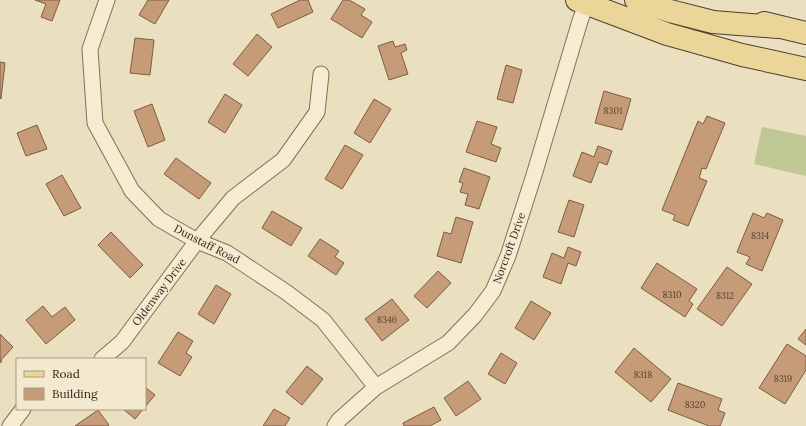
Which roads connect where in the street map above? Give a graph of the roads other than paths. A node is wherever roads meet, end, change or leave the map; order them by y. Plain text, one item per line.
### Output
1 (107, 0) edge
2 (636, 0) edge
3 (682, 0) edge
4 (584, 1) edge
5 (778, 27) junction
6 (806, 33) edge
7 (806, 69) edge
8 (322, 74) dead end
9 (197, 241) junction
10 (103, 358) edge
11 (376, 387) junction
12 (22, 410) edge
13 (10, 426) edge
14 (335, 426) edge

1 - 9 street, Dunstaff Road
2 - 5 main road
3 - 5 main road
4 - 7 main road
4 - 11 street, Norcroft Drive
5 - 6 main road
8 - 9 street, Oldenway Drive
9 - 10 street, Oldenway Drive
9 - 11 street, Dunstaff Road
11 - 14 street, Norcroft Drive
12 - 13 street

